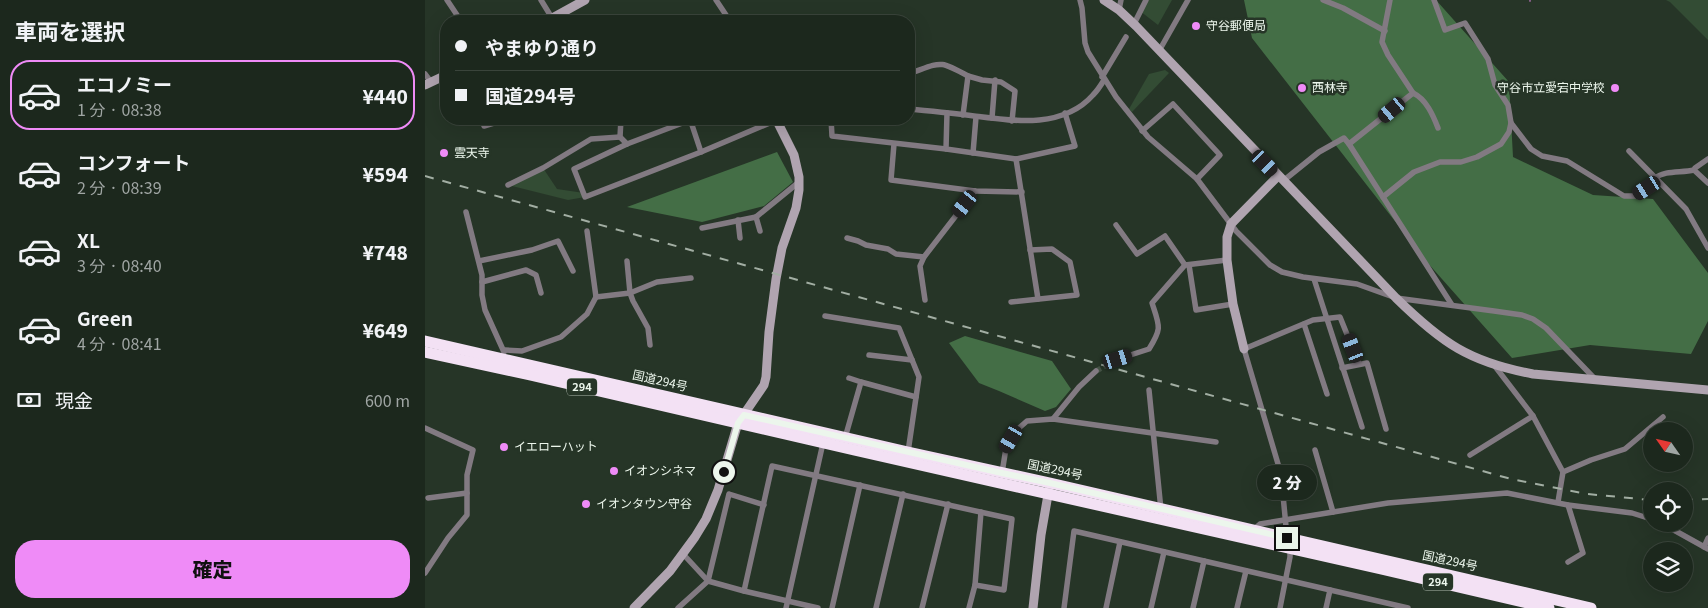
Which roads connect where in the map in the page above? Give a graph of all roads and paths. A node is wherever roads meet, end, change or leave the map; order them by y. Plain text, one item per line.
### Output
1 (447, 0) edge
2 (541, 0) edge
3 (585, 0) edge
4 (716, 0) edge
5 (1080, 0) edge
6 (1104, 0) edge
7 (1121, 0) edge
8 (1145, 0) edge
9 (1188, 0) edge
10 (1323, 0) edge
11 (1398, 0) edge
12 (1434, 0) edge
13 (1391, 1) edge
14 (1119, 10) junction
15 (457, 15) edge
16 (547, 15) edge
17 (558, 15) edge
18 (726, 15) edge
19 (1134, 24) dead end
20 (1385, 31) junction
21 (1126, 37) dead end
22 (1159, 51) junction
23 (915, 72) edge
24 (425, 74) edge
25 (968, 76) junction
26 (440, 78) edge
27 (1103, 78) junction
28 (995, 80) junction
29 (428, 84) edge
30 (1413, 93) junction
31 (915, 109) edge
32 (947, 113) junction
33 (1065, 113) junction
34 (963, 115) junction
35 (976, 116) junction
36 (992, 118) junction
37 (1012, 121) junction
38 (1511, 123) junction
39 (487, 125) edge
40 (621, 125) edge
41 (676, 125) edge
42 (693, 125) edge
43 (764, 125) edge
44 (781, 125) edge
45 (831, 125) edge
46 (484, 126) dead end
47 (1438, 128) dead end
48 (1142, 131) junction
49 (620, 137) junction
50 (627, 144) junction
51 (894, 144) junction
52 (1349, 144) junction
53 (946, 149) junction
54 (1629, 151) dead end
55 (701, 152) junction
56 (973, 153) junction
57 (1708, 158) edge
58 (1017, 159) junction
59 (1694, 170) junction
60 (1281, 178) junction
61 (1197, 179) junction
62 (1657, 180) junction
63 (799, 182) junction
64 (1708, 183) edge
65 (508, 185) dead end
66 (975, 190) junction
67 (1021, 192) junction
68 (1383, 197) junction
69 (466, 212) dead end
70 (756, 217) junction
71 (738, 220) junction
72 (1231, 224) junction
73 (1116, 225) dead end
74 (702, 228) dead end
75 (587, 231) dead end
76 (759, 231) dead end
77 (739, 238) dead end
78 (847, 238) dead end
79 (1708, 248) edge
80 (1031, 250) junction
81 (924, 257) junction
82 (1227, 260) junction
83 (627, 261) dead end
84 (479, 262) junction
85 (1187, 265) junction
86 (573, 271) dead end
87 (691, 278) dead end
88 (1313, 279) junction
89 (482, 282) junction
90 (630, 292) junction
91 (541, 293) dead end
92 (596, 297) junction
93 (1396, 298) junction
94 (1038, 299) junction
95 (925, 300) dead end
96 (1011, 302) dead end
97 (1233, 304) junction
98 (1452, 305) junction
99 (825, 316) dead end
100 (1326, 319) junction
101 (1305, 324) junction
102 (425, 341) edge
103 (650, 345) dead end
104 (1244, 349) junction
105 (425, 352) edge
106 (869, 355) dead end
107 (502, 359) junction
108 (1118, 359) tunnel mouth
109 (912, 360) junction
110 (1359, 364) junction
111 (1494, 365) junction
112 (1342, 368) junction
113 (1096, 371) tunnel mouth
114 (849, 378) dead end
115 (1595, 379) junction
116 (861, 382) junction
117 (1149, 390) dead end
118 (1708, 390) edge
119 (1327, 394) dead end
120 (916, 397) junction
121 (1533, 416) junction
122 (1663, 417) dead end
123 (741, 419) junction
124 (1053, 420) junction
125 (1362, 427) dead end
126 (425, 428) edge
127 (1387, 429) dead end
128 (1154, 434) junction
129 (845, 438) junction
130 (1216, 442) dead end
131 (823, 443) junction
132 (1315, 450) dead end
133 (908, 452) junction
134 (1470, 455) dead end
135 (1563, 472) junction
136 (1002, 473) junction
137 (816, 475) junction
138 (860, 485) junction
139 (1049, 488) junction
140 (467, 493) junction
141 (903, 494) junction
142 (428, 498) dead end
143 (1558, 502) junction
144 (764, 504) junction
145 (948, 504) junction
146 (1568, 504) junction
147 (981, 512) junction
148 (1333, 512) junction
149 (1160, 514) junction
150 (1643, 516) edge
151 (1285, 520) junction
152 (1253, 530) junction
153 (1677, 532) edge
154 (1708, 538) edge
155 (1120, 542) junction
156 (1288, 543) junction
157 (1706, 548) edge
158 (1163, 552) junction
159 (684, 555) junction
160 (1204, 561) junction
161 (1568, 562) dead end
162 (1246, 571) junction
163 (425, 573) edge
164 (1286, 580) junction
165 (708, 581) junction
166 (975, 585) junction
167 (1330, 590) junction
168 (744, 591) junction
169 (1374, 600) junction
170 (1518, 600) edge
171 (787, 601) junction
172 (634, 608) edge
173 (678, 608) edge
174 (786, 608) edge
175 (818, 608) edge
176 (832, 608) edge
177 (876, 608) edge
178 (922, 608) edge
179 (969, 608) edge
180 (1033, 608) edge
181 (1064, 608) edge
182 (1106, 608) edge
183 (1151, 608) edge
184 (1193, 608) edge
185 (1237, 608) edge
186 (1280, 608) edge
187 (1326, 608) edge
188 (1373, 608) edge
189 (1408, 608) edge
190 (1549, 608) edge
191 (1591, 608) edge

1 - 15 street
2 - 16 street
3 - 17 street
4 - 18 street
5 - 27 street
6 - 14 street
7 - 14 street
8 - 19 street
9 - 22 street
10 - 20 street
11 - 13 street
12 - 38 street
13 - 20 street
14 - 22 street
20 - 30 street
21 - 27 street
22 - 60 street
23 - 25 street
24 - 29 street
25 - 28 street
25 - 34 street
26 - 29 street
27 - 33 street
27 - 48 street
28 - 36 street
28 - 37 street
30 - 47 street
30 - 52 street
31 - 32 street
32 - 34 street
32 - 53 street
33 - 37 street
33 - 58 street
34 - 35 street
35 - 36 street
35 - 56 street
36 - 37 street
38 - 62 street
38 - 68 street
39 - 46 street
40 - 49 street
41 - 50 street
42 - 55 street
43 - 55 street
44 - 63 street
45 - 51 street
48 - 61 street
48 - 61 street
49 - 50 street
49 - 65 street
50 - 55 street
51 - 53 street
51 - 66 street
52 - 60 street
52 - 68 street
53 - 56 street
54 - 62 street
56 - 58 street
57 - 59 street
58 - 67 street
59 - 62 street
59 - 64 street
60 - 72 street
60 - 93 street
61 - 72 street
62 - 79 street
63 - 70 street
63 - 123 street
66 - 67 street
66 - 81 street
67 - 80 street
68 - 98 street
69 - 84 street
70 - 71 street
70 - 76 street
71 - 74 street
71 - 77 street
72 - 82 street
72 - 88 street
73 - 85 street
75 - 92 street
78 - 81 street
80 - 94 street
80 - 94 street
81 - 95 street
82 - 85 street
82 - 97 street
83 - 90 street
84 - 86 street
84 - 89 street
85 - 97 street
85 - 108 street
87 - 90 street
88 - 93 street
88 - 100 street
89 - 91 street
89 - 107 street
90 - 92 street
90 - 103 street
92 - 107 street
93 - 98 street
93 - 111 street
94 - 96 street
97 - 104 street
98 - 115 street
99 - 109 street
100 - 101 street
100 - 110 street
100 - 112 street
101 - 104 street
101 - 119 street
102 - 107 highway, 国道294号 / 294
104 - 151 street
105 - 107 highway, 国道294号 / 294
106 - 109 street
107 - 123 highway, 国道294号 / 294
109 - 120 street
110 - 112 street
110 - 127 street
111 - 115 street
111 - 121 street
112 - 125 street
113 - 124 street
114 - 116 street
115 - 118 street
116 - 120 street
116 - 129 street
117 - 128 street
120 - 133 street
121 - 134 street
121 - 135 street
122 - 135 street
123 - 129 highway, 国道294号 / 294
123 - 131 highway, 国道294号 / 294
123 - 159 street
124 - 128 street
124 - 136 street
126 - 140 street
128 - 130 street
128 - 149 street
129 - 133 highway, 国道294号 / 294
131 - 137 street
131 - 139 highway, 国道294号 / 294
132 - 148 street
133 - 136 highway, 国道294号 / 294
135 - 143 street
136 - 139 highway, 国道294号 / 294
137 - 138 street
137 - 144 street
137 - 171 street
138 - 141 street
138 - 176 street
139 - 149 highway, 国道294号 / 294
139 - 180 street
140 - 142 street
140 - 163 street
141 - 145 street
141 - 177 street
143 - 146 street
143 - 148 street
144 - 165 street
144 - 168 street
145 - 147 street
145 - 178 street
146 - 150 street
146 - 161 street
147 - 166 street
147 - 166 street
148 - 151 street
149 - 152 highway, 国道294号 / 294
149 - 156 highway, 国道294号 / 294
151 - 152 street
151 - 156 street
152 - 156 highway, 国道294号 / 294
153 - 157 street
154 - 157 street
155 - 158 street
155 - 181 street
155 - 182 street
156 - 164 street
156 - 170 highway, 国道294号 / 294
158 - 160 street
158 - 183 street
159 - 165 street
159 - 172 street
160 - 162 street
160 - 184 street
162 - 164 street
162 - 185 street
164 - 167 street
164 - 186 street
165 - 168 street
165 - 173 street
166 - 179 street
167 - 169 street
167 - 187 street
168 - 171 street
169 - 188 street
169 - 189 street
170 - 190 highway, 国道294号 / 294
170 - 191 highway, 国道294号 / 294
171 - 174 street
171 - 175 street

